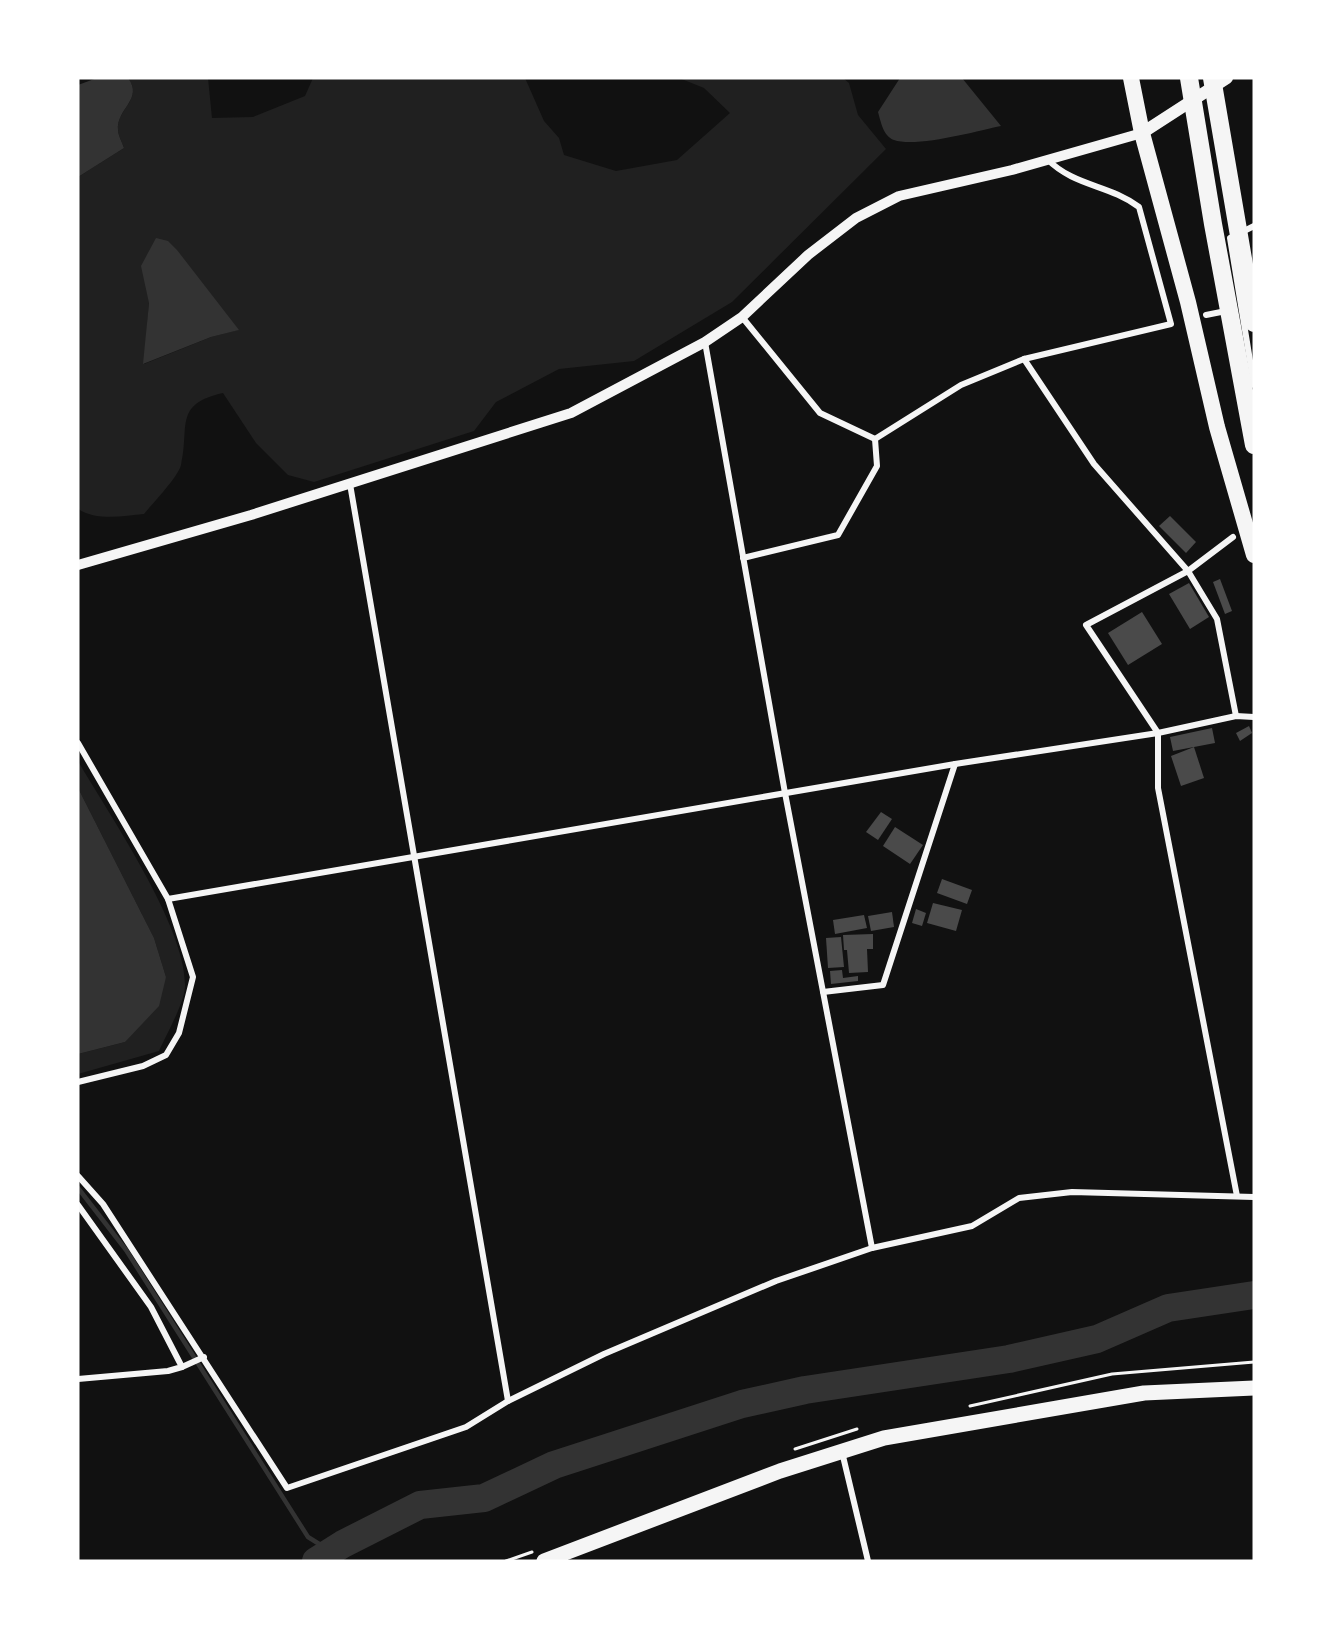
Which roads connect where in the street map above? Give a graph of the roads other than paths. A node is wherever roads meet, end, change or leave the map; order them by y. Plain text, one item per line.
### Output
1 (1131, 78) edge
2 (1189, 78) edge
3 (1212, 78) edge
4 (1227, 78) edge
5 (1142, 133) junction
6 (1047, 159) junction
7 (1254, 226) edge
8 (1241, 307) junction
9 (1206, 315) dead end
10 (742, 317) junction
11 (1254, 323) edge
12 (705, 342) junction
13 (1024, 359) junction
14 (1254, 385) edge
15 (875, 439) junction
16 (1254, 445) edge
17 (350, 484) junction
18 (1233, 537) dead end
19 (1254, 555) edge
20 (743, 558) junction
21 (78, 565) edge
22 (1188, 571) junction
23 (1236, 716) junction
24 (1254, 717) edge
25 (1158, 733) junction
26 (78, 743) edge
27 (955, 764) junction
28 (785, 793) junction
29 (413, 856) junction
30 (168, 899) junction
31 (824, 992) junction
32 (78, 1082) edge
33 (78, 1176) edge
34 (1237, 1196) junction
35 (1254, 1197) edge
36 (78, 1205) edge
37 (872, 1248) junction
38 (202, 1358) junction
39 (185, 1366) junction
40 (78, 1379) edge
41 (1254, 1388) edge
42 (508, 1401) junction
43 (842, 1451) junction
44 (544, 1561) edge
45 (868, 1561) edge

1 - 5 highway
2 - 16 highway
3 - 11 highway
4 - 5 main road
5 - 6 street
5 - 19 highway
6 - 10 street
6 - 13 street
7 - 8 street
8 - 9 street
8 - 14 street
10 - 12 street
10 - 15 street
12 - 17 street
12 - 20 street
13 - 15 street
13 - 22 street
15 - 20 street
17 - 21 street
17 - 29 street
18 - 22 street
20 - 28 street
22 - 23 street
22 - 25 street
23 - 24 street
23 - 25 street
25 - 27 street
25 - 34 street
26 - 30 street
27 - 28 street
27 - 31 street
28 - 29 street
28 - 31 street
29 - 30 street
29 - 42 street
30 - 32 street
31 - 37 street
33 - 38 street
34 - 35 street
34 - 37 street
36 - 39 street
37 - 42 street
38 - 39 street
38 - 42 street
39 - 40 street
41 - 43 main road
43 - 44 main road
43 - 45 street

